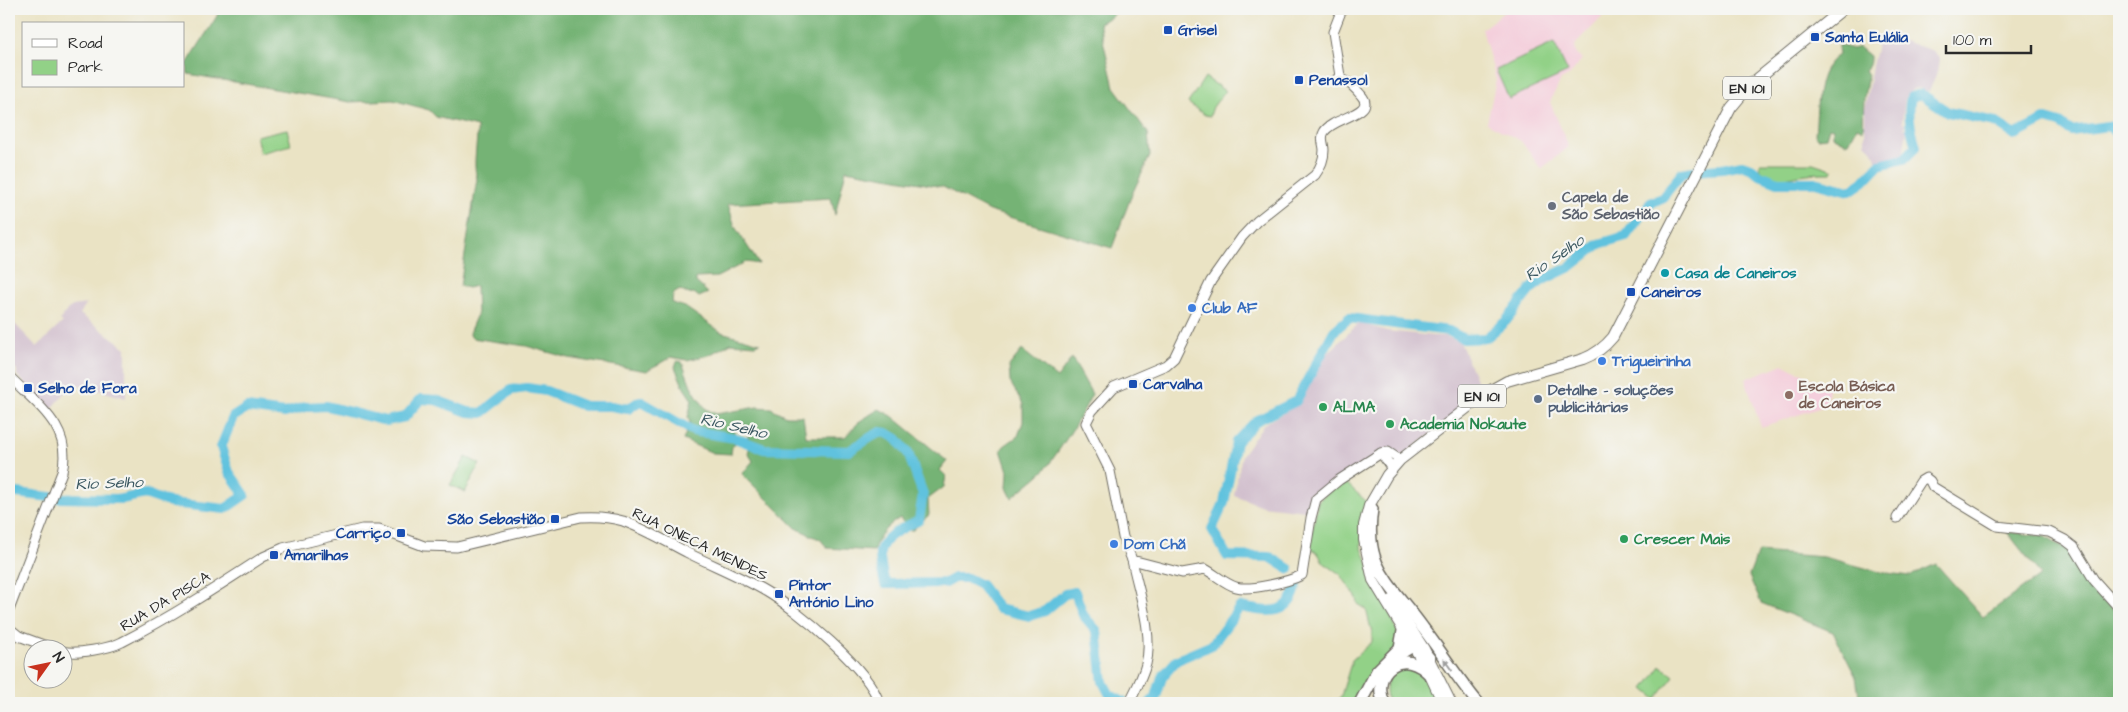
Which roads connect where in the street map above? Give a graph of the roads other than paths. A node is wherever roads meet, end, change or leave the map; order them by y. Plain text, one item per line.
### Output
1 (1342, 9) edge
2 (1843, 9) edge
3 (1336, 55) junction
4 (1353, 87) junction
5 (9, 376) edge
6 (1381, 453) junction
7 (1400, 460) junction
8 (1392, 469) junction
9 (1376, 496) junction
10 (1372, 509) junction
11 (1897, 518) dead end
12 (379, 529) joint
13 (1132, 560) junction
14 (2119, 608) edge
15 (9, 610) edge
16 (9, 628) edge
17 (1404, 631) junction
18 (9, 636) edge
19 (19, 636) junction
20 (30, 640) edge
21 (1413, 646) junction
22 (72, 652) edge
23 (1429, 658) junction
24 (1388, 661) junction
25 (1431, 676) junction
26 (1130, 701) edge
27 (879, 703) edge
28 (1360, 703) edge
29 (1384, 703) edge
30 (1443, 703) edge
31 (1451, 703) edge
32 (1478, 703) edge

1 - 3 street
2 - 7 main road, EN 101
3 - 4 street
3 - 4 street
4 - 13 street
5 - 15 street
6 - 7 street
6 - 8 street
6 - 13 street
7 - 8 main road, EN 101
8 - 9 main road, EN 101
9 - 10 main road, EN 101
9 - 17 main road, EN 101
10 - 23 main road, EN 101
32 -> 10 highway
11 - 14 street
12 - 22 street, RUA DA PISCA
12 - 27 street, RUA ONECA MENDES
13 - 26 street
16 - 19 street
17 - 21 main road, EN 101
17 - 24 highway
18 - 19 street
19 - 20 street
21 - 23 highway
21 - 24 highway
21 - 25 main road, EN 101
23 - 31 main road, EN 101
24 - 28 highway
25 - 29 highway
25 - 30 main road, EN 101

